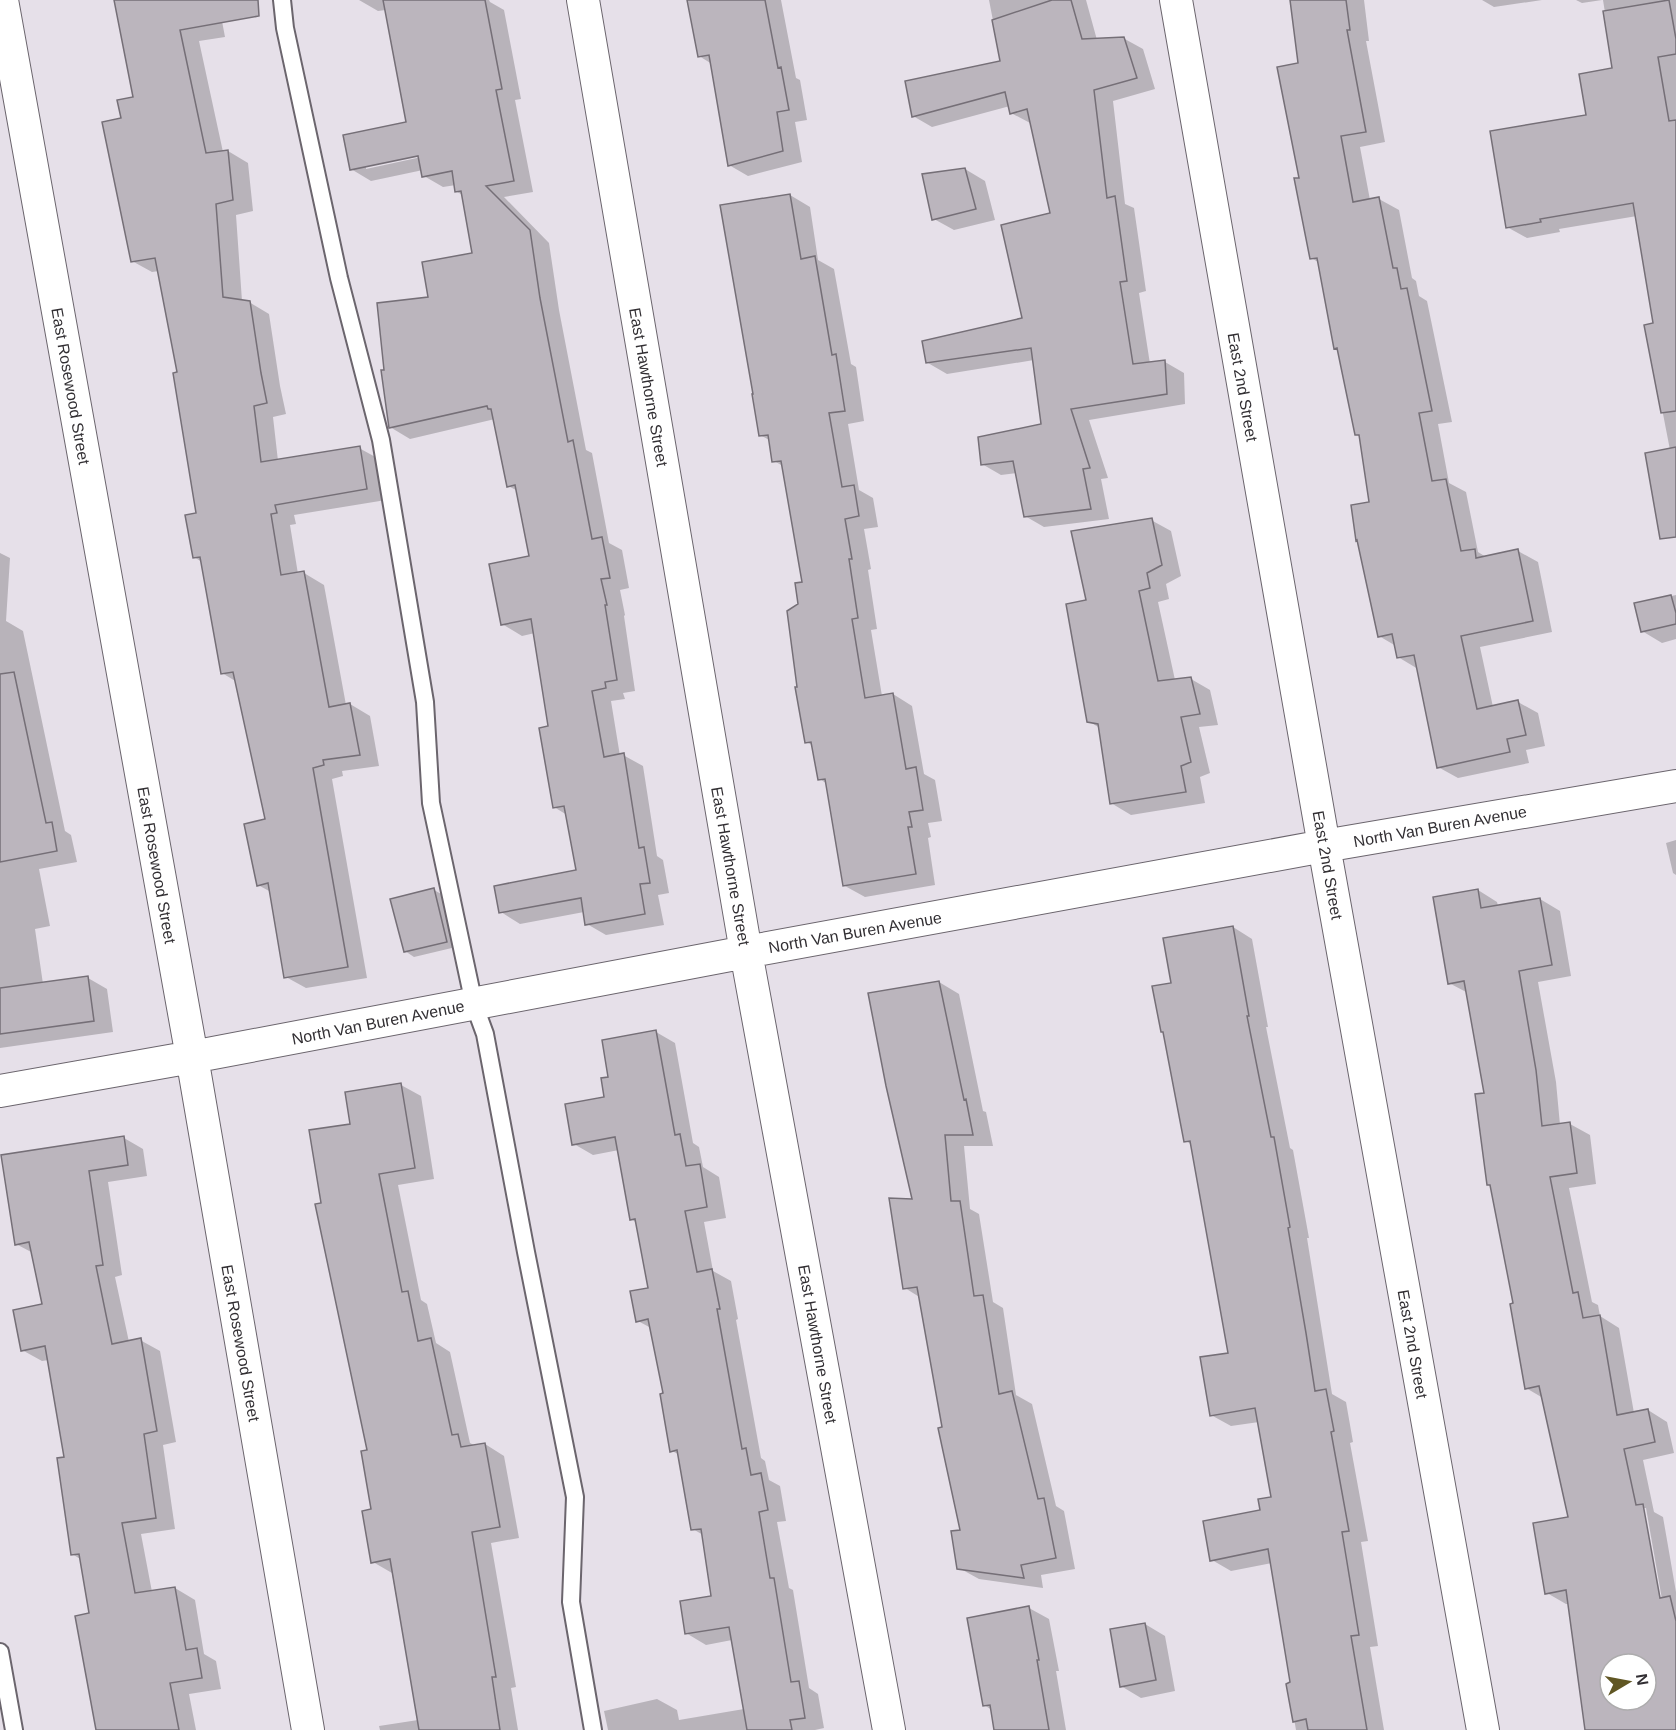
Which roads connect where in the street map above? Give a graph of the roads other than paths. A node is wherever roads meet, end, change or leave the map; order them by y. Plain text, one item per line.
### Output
1 (2, 0) edge
2 (282, 0) edge
3 (583, 0) edge
4 (1176, 0) edge
5 (1676, 786) edge
6 (1324, 846) junction
7 (746, 952) junction
8 (474, 1004) junction
9 (192, 1058) junction
10 (0, 1091) edge
11 (0, 1652) edge
12 (15, 1730) edge
13 (308, 1730) edge
14 (593, 1730) edge
15 (889, 1730) edge
16 (1483, 1730) edge

1 - 9 street, East Rosewood Street
2 - 8 lane
3 - 7 street, East Hawthorne Street
4 - 6 street, East 2nd Street
5 - 6 street, North Van Buren Avenue
6 - 7 street, North Van Buren Avenue
6 - 16 street, East 2nd Street
7 - 8 street, North Van Buren Avenue
7 - 15 street, East Hawthorne Street
8 - 9 street, North Van Buren Avenue
8 - 14 lane
9 - 10 street, North Van Buren Avenue
9 - 13 street, East Rosewood Street
11 - 12 lane

